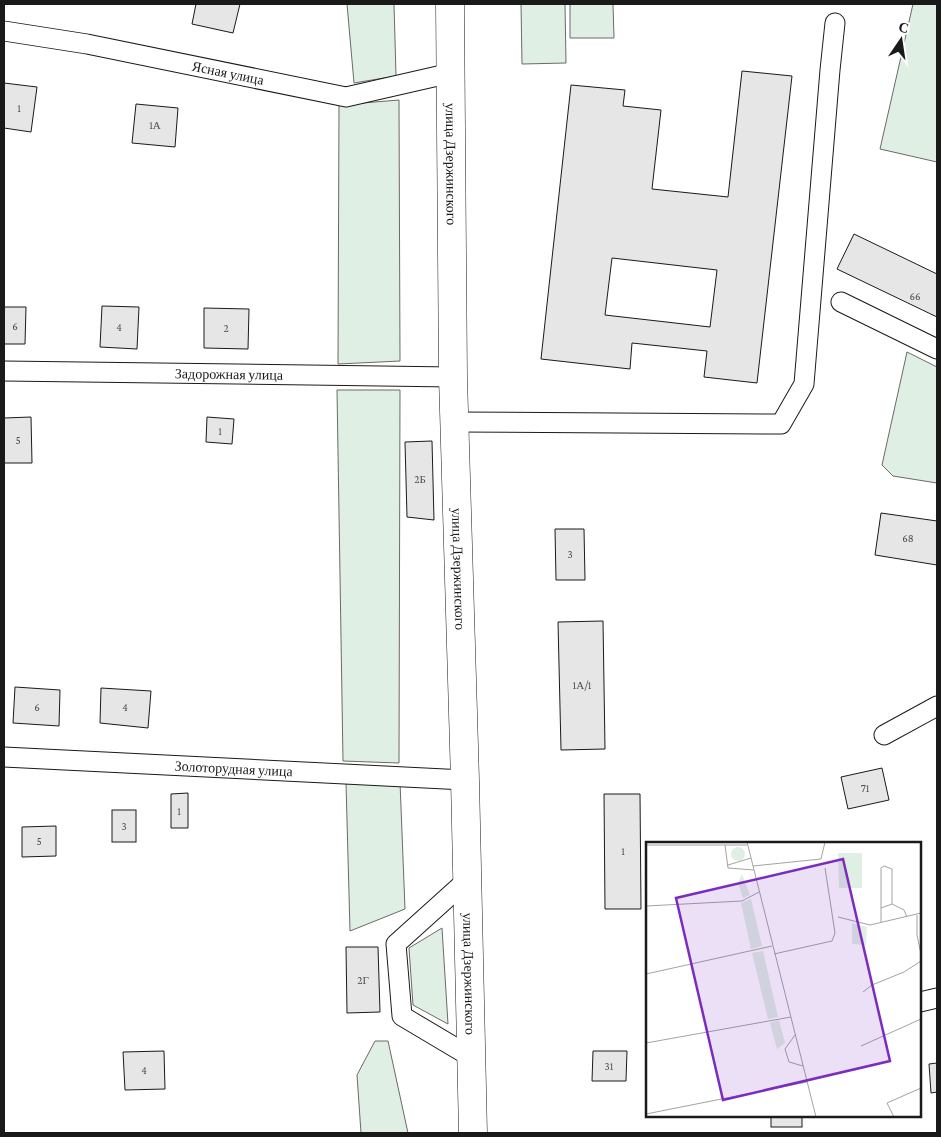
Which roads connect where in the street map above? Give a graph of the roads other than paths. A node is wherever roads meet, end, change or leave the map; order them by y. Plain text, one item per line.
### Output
1 (450, 4) edge
2 (835, 23) dead end
3 (4, 31) edge
4 (451, 73) junction
5 (841, 302) dead end
6 (937, 349) edge
7 (4, 371) edge
8 (453, 377) junction
9 (454, 422) junction
10 (937, 706) edge
11 (884, 735) dead end
12 (4, 756) edge
13 (465, 780) junction
14 (467, 880) junction
15 (937, 998) edge
16 (921, 1002) edge
17 (471, 1057) junction
18 (473, 1133) edge

1 - 4 main road, улица Дзержинского
2 - 9 street
3 - 4 street, Ясная улица
4 - 8 main road, улица Дзержинского
5 - 6 street
7 - 8 street, Задорожная улица
8 - 9 main road, улица Дзержинского
9 - 13 main road, улица Дзержинского
10 - 11 street
12 - 13 street, Золоторудная улица
13 - 14 main road, улица Дзержинского
14 - 17 main road, улица Дзержинского
14 - 17 street
15 - 16 street
17 - 18 main road, улица Дзержинского

